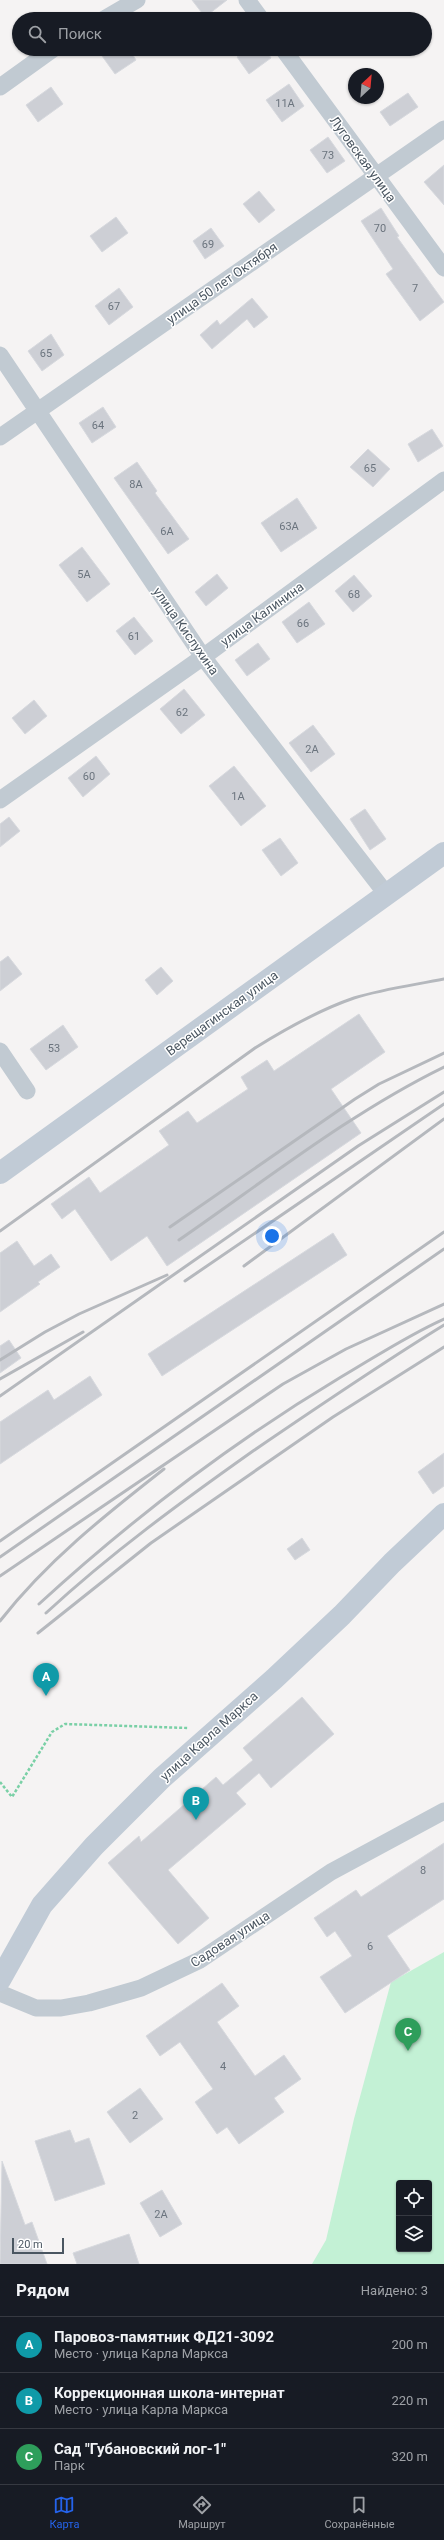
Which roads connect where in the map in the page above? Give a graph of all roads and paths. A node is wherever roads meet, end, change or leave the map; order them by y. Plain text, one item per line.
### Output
1 (137, 0) edge
2 (247, 0) edge
3 (116, 12) edge
4 (256, 12) edge
5 (43, 56) edge
6 (288, 56) edge
7 (0, 87) edge
8 (444, 129) edge
9 (376, 177) junction
10 (444, 268) edge
11 (0, 355) edge
12 (38, 410) junction
13 (0, 437) edge
14 (444, 480) edge
15 (203, 657) junction
16 (0, 800) edge
17 (444, 853) edge
18 (387, 895) junction
19 (0, 1051) edge
20 (27, 1091) dead end
21 (0, 1173) edge
22 (444, 1514) edge
23 (211, 1734) junction
24 (0, 1782) edge
25 (444, 1812) edge
26 (0, 1980) edge
27 (0, 1993) edge

1 - 3 street
2 - 4 street
5 - 7 street
6 - 9 street, Луговская улица
8 - 9 street, улица 50 лет Октября
9 - 10 street, Луговская улица
9 - 12 street, улица 50 лет Октября
11 - 12 street, улица Кислухина
12 - 13 street, улица 50 лет Октября
12 - 15 street, улица Кислухина
14 - 15 street, улица Калинина
15 - 16 street, улица Калинина
15 - 18 street, улица Кислухина
17 - 18 main road, Верещагинская улица
18 - 21 main road, Верещагинская улица
19 - 20 street
22 - 23 main road, улица Карла Маркса
23 - 24 path
23 - 26 main road, улица Карла Маркса
25 - 27 street, Садовая улица

